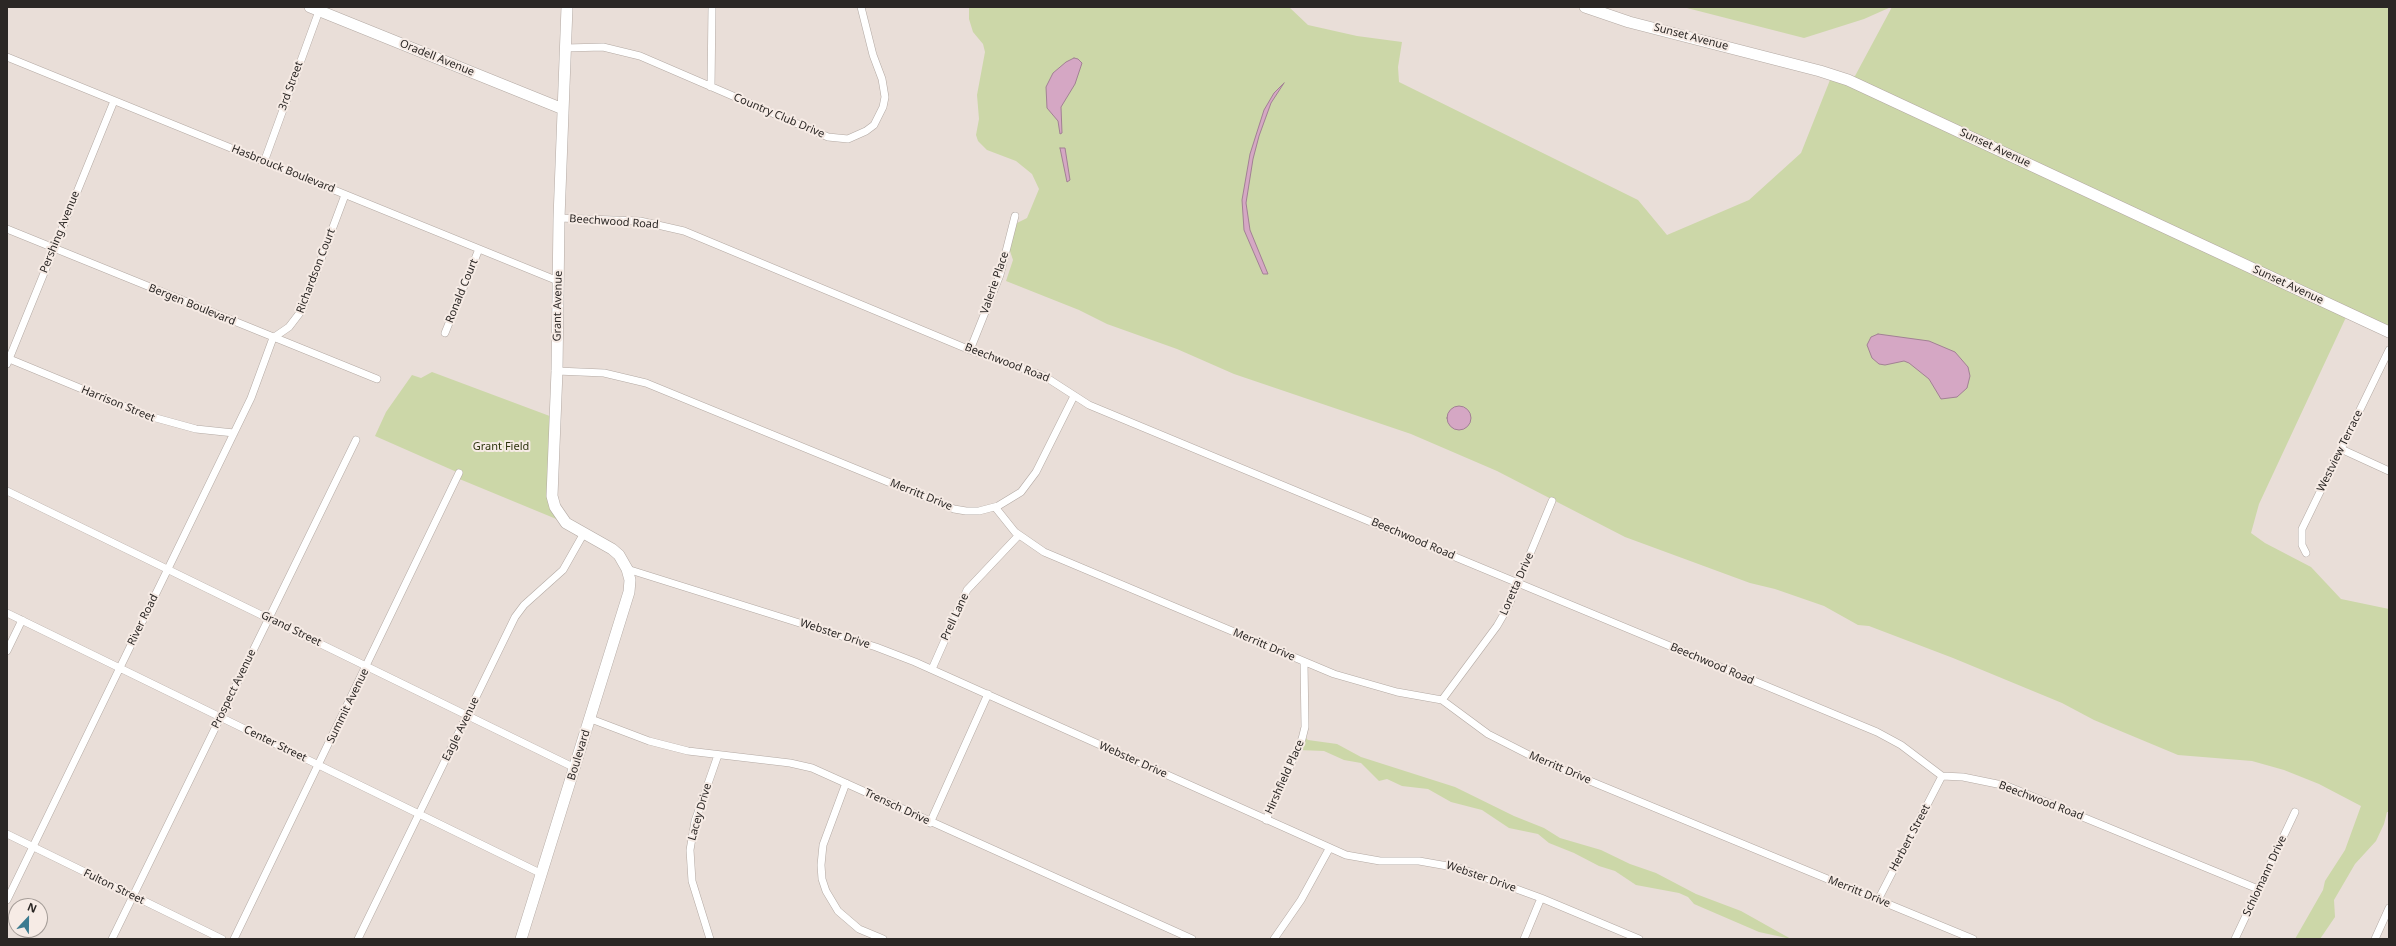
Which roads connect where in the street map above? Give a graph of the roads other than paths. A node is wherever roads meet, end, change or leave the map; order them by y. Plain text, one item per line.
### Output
1 (567, 7) edge
2 (712, 7) edge
3 (861, 7) edge
4 (1585, 7) edge
5 (320, 9) edge
6 (566, 48) junction
7 (7, 57) edge
8 (711, 87) junction
9 (114, 101) junction
10 (563, 109) junction
11 (264, 162) junction
12 (345, 194) junction
13 (1015, 216) dead end
14 (559, 218) junction
15 (7, 229) edge
16 (52, 248) junction
17 (479, 249) junction
18 (558, 281) junction
19 (2389, 332) edge
20 (445, 333) dead end
21 (273, 338) junction
22 (970, 350) junction
23 (2389, 350) edge
24 (8, 360) edge
25 (557, 371) junction
26 (377, 379) dead end
27 (1074, 396) junction
28 (234, 433) junction
29 (356, 440) dead end
30 (2341, 449) junction
31 (2389, 471) edge
32 (459, 473) dead end
33 (7, 491) edge
34 (1552, 501) dead end
35 (995, 507) junction
36 (584, 533) junction
37 (1018, 536) junction
38 (2306, 554) dead end
39 (168, 569) junction
40 (627, 569) junction
41 (1519, 583) junction
42 (7, 613) edge
43 (268, 618) junction
44 (22, 620) junction
45 (7, 651) edge
46 (1304, 662) junction
47 (367, 667) junction
48 (120, 668) junction
49 (932, 669) junction
50 (988, 694) junction
51 (1442, 700) junction
52 (467, 715) junction
53 (220, 717) junction
54 (591, 719) junction
55 (718, 755) junction
56 (319, 765) junction
57 (575, 768) junction
58 (1942, 776) junction
59 (846, 782) junction
60 (2295, 812) dead end
61 (419, 814) junction
62 (1266, 820) junction
63 (930, 823) junction
64 (7, 834) edge
65 (33, 847) junction
66 (1329, 849) junction
67 (542, 874) junction
68 (2258, 889) junction
69 (133, 896) junction
70 (1541, 898) junction
71 (7, 900) edge
72 (1878, 900) junction
73 (2389, 908) edge
74 (112, 939) edge
75 (222, 939) edge
76 (234, 939) edge
77 (358, 939) edge
78 (521, 939) edge
79 (710, 939) edge
80 (883, 939) edge
81 (1192, 939) edge
82 (1274, 939) edge
83 (1524, 939) edge
84 (1639, 939) edge
85 (1973, 939) edge
86 (2235, 939) edge
87 (2375, 939) edge

1 - 6 street, Grant Avenue
2 - 8 street
3 - 8 street, Country Club Drive
4 - 19 street, Sunset Avenue
5 - 10 street, Oradell Avenue
5 - 11 street, 3rd Street
6 - 8 street, Country Club Drive
6 - 10 street, Grant Avenue
7 - 9 street, Hasbrouck Boulevard
9 - 11 street, Hasbrouck Boulevard
9 - 16 street, Pershing Avenue
10 - 14 street, Grant Avenue
11 - 12 street, Hasbrouck Boulevard
12 - 17 street, Hasbrouck Boulevard
12 - 21 street, Richardson Court
13 - 22 street, Valerie Place
14 - 18 street, Grant Avenue
14 - 22 street, Beechwood Road
15 - 16 street, Bergen Boulevard
16 - 21 street, Bergen Boulevard
16 - 24 street, Pershing Avenue
17 - 18 street, Hasbrouck Boulevard
17 - 20 street, Ronald Court
18 - 25 street, Grant Avenue
21 - 26 street, Bergen Boulevard
21 - 28 street, River Road
22 - 27 street, Beechwood Road
23 - 30 street, Westview Terrace
24 - 28 street, Harrison Street
25 - 35 street, Merritt Drive
25 - 36 street, Grant Avenue
27 - 35 street
27 - 41 street, Beechwood Road
28 - 39 street, River Road
29 - 43 street, Prospect Avenue
30 - 31 street
30 - 38 street, Westview Terrace
32 - 47 street, Summit Avenue
33 - 39 street, Grand Street
34 - 41 street, Loretta Drive
35 - 37 street, Merritt Drive
36 - 40 street, Grant Avenue
36 - 52 street, Eagle Avenue
37 - 46 street, Merritt Drive
37 - 49 street, Prell Lane
39 - 43 street, Grand Street
39 - 48 street, River Road
40 - 49 street, Webster Drive
40 - 54 street, Boulevard
41 - 51 street, Loretta Drive
41 - 58 street, Beechwood Road
42 - 44 street, Center Street
43 - 47 street, Grand Street
43 - 53 street, Prospect Avenue
44 - 45 street
44 - 48 street, Center Street
46 - 51 street, Merritt Drive
46 - 62 street, Hirshfield Place
47 - 52 street, Grand Street
47 - 56 street, Summit Avenue
48 - 53 street, Center Street
48 - 65 street, River Road
49 - 50 street, Webster Drive
50 - 62 street, Webster Drive
50 - 63 street
51 - 72 street, Merritt Drive
52 - 57 street, Grand Street
52 - 61 street, Eagle Avenue
53 - 56 street, Center Street
53 - 69 street, Prospect Avenue
54 - 55 street, Trensch Drive
54 - 57 street, Boulevard
55 - 59 street, Trensch Drive
55 - 79 street, Lacey Drive
56 - 61 street, Center Street
56 - 76 street, Summit Avenue
57 - 67 street, Boulevard
58 - 68 street, Beechwood Road
58 - 72 street, Herbert Street
59 - 63 street, Trensch Drive
59 - 80 street
60 - 68 street, Schlomann Drive
61 - 67 street, Center Street
61 - 77 street, Eagle Avenue
62 - 66 street, Webster Drive
63 - 81 street, Trensch Drive
64 - 65 street, Fulton Street
65 - 69 street, Fulton Street
65 - 71 street, River Road
66 - 70 street, Webster Drive
66 - 82 street
67 - 78 street, Boulevard
68 - 86 street, Schlomann Drive
69 - 74 street, Prospect Avenue
69 - 75 street, Fulton Street
70 - 83 street
70 - 84 street, Webster Drive
72 - 85 street, Merritt Drive
73 - 87 street

